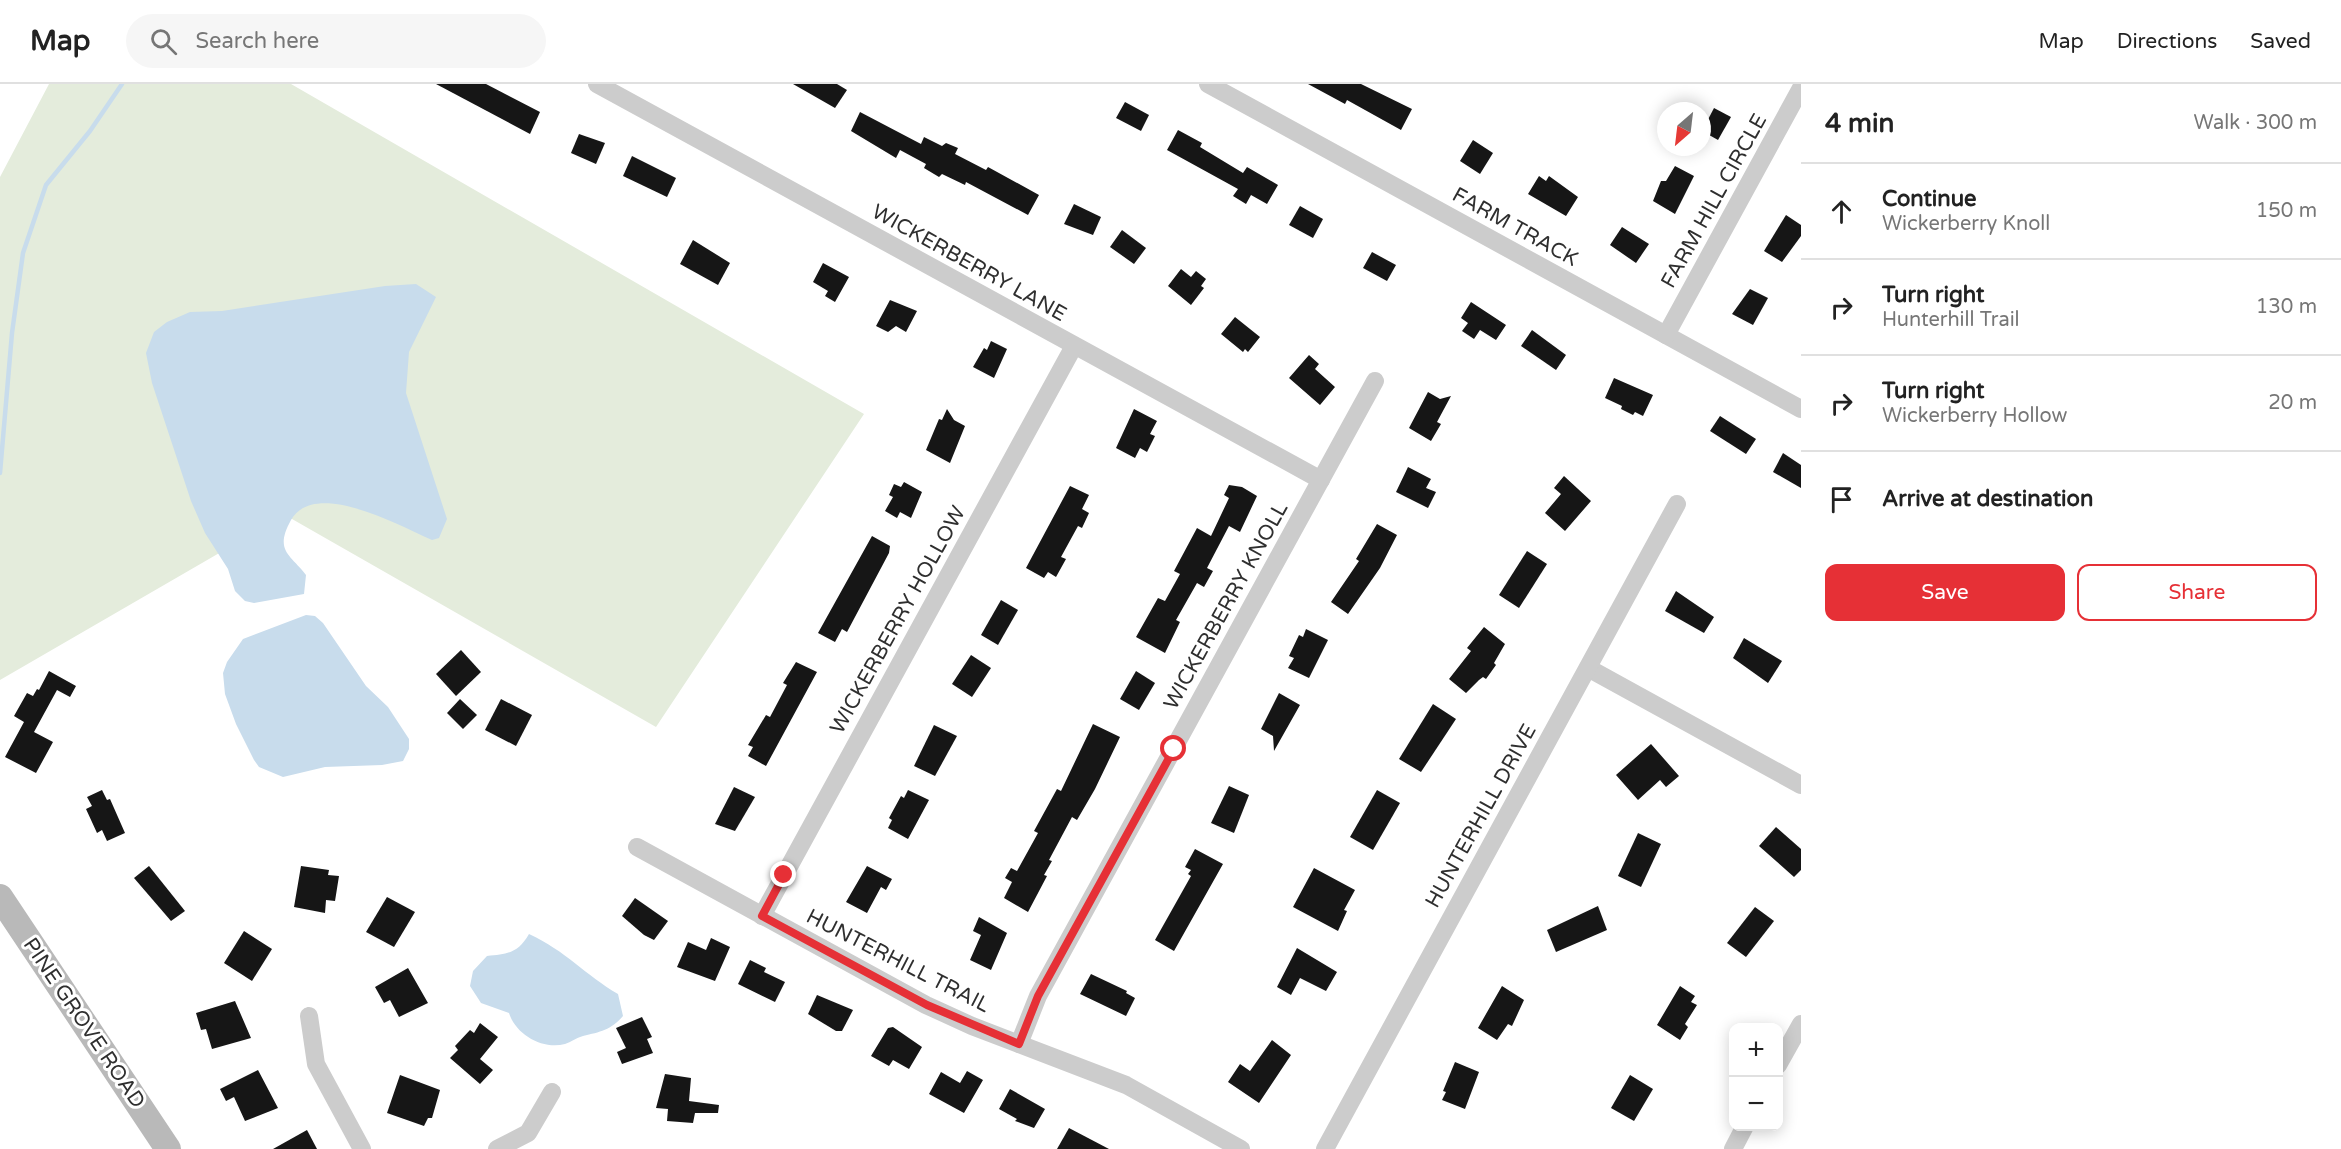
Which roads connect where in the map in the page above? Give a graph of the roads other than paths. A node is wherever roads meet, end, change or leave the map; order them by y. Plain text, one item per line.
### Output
1 (597, 84) edge
2 (1214, 86) edge
3 (1801, 88) edge
4 (1666, 335) junction
5 (1074, 346) junction
6 (1375, 381) dead end
7 (1801, 409) edge
8 (1321, 480) junction
9 (1677, 504) dead end
10 (1587, 668) junction
11 (1801, 785) edge
12 (637, 847) dead end
13 (0, 897) edge
14 (762, 916) junction
15 (309, 1016) dead end
16 (1801, 1024) edge
17 (1019, 1044) junction
18 (1783, 1058) edge
19 (552, 1092) dead end
20 (1742, 1131) edge
21 (168, 1149) edge
22 (362, 1149) edge
23 (497, 1149) edge
24 (1241, 1149) edge
25 (1325, 1149) edge
26 (1733, 1149) edge

1 - 5 street, WICKERBERRY LANE
2 - 4 street, FARM TRACK
3 - 4 street, FARM HILL CIRCLE
4 - 7 street, FARM TRACK
5 - 8 street, WICKERBERRY LANE
5 - 14 street, WICKERBERRY HOLLOW
6 - 8 street, WICKERBERRY KNOLL
8 - 17 street, WICKERBERRY KNOLL
9 - 10 street, HUNTERHILL DRIVE
10 - 11 street
10 - 25 street, HUNTERHILL DRIVE
12 - 14 street, HUNTERHILL TRAIL
13 - 21 main road, PINE GROVE ROAD
14 - 17 street, HUNTERHILL TRAIL
15 - 22 street
16 - 18 street
17 - 24 street, HUNTERHILL TRAIL
19 - 23 street
20 - 26 street

